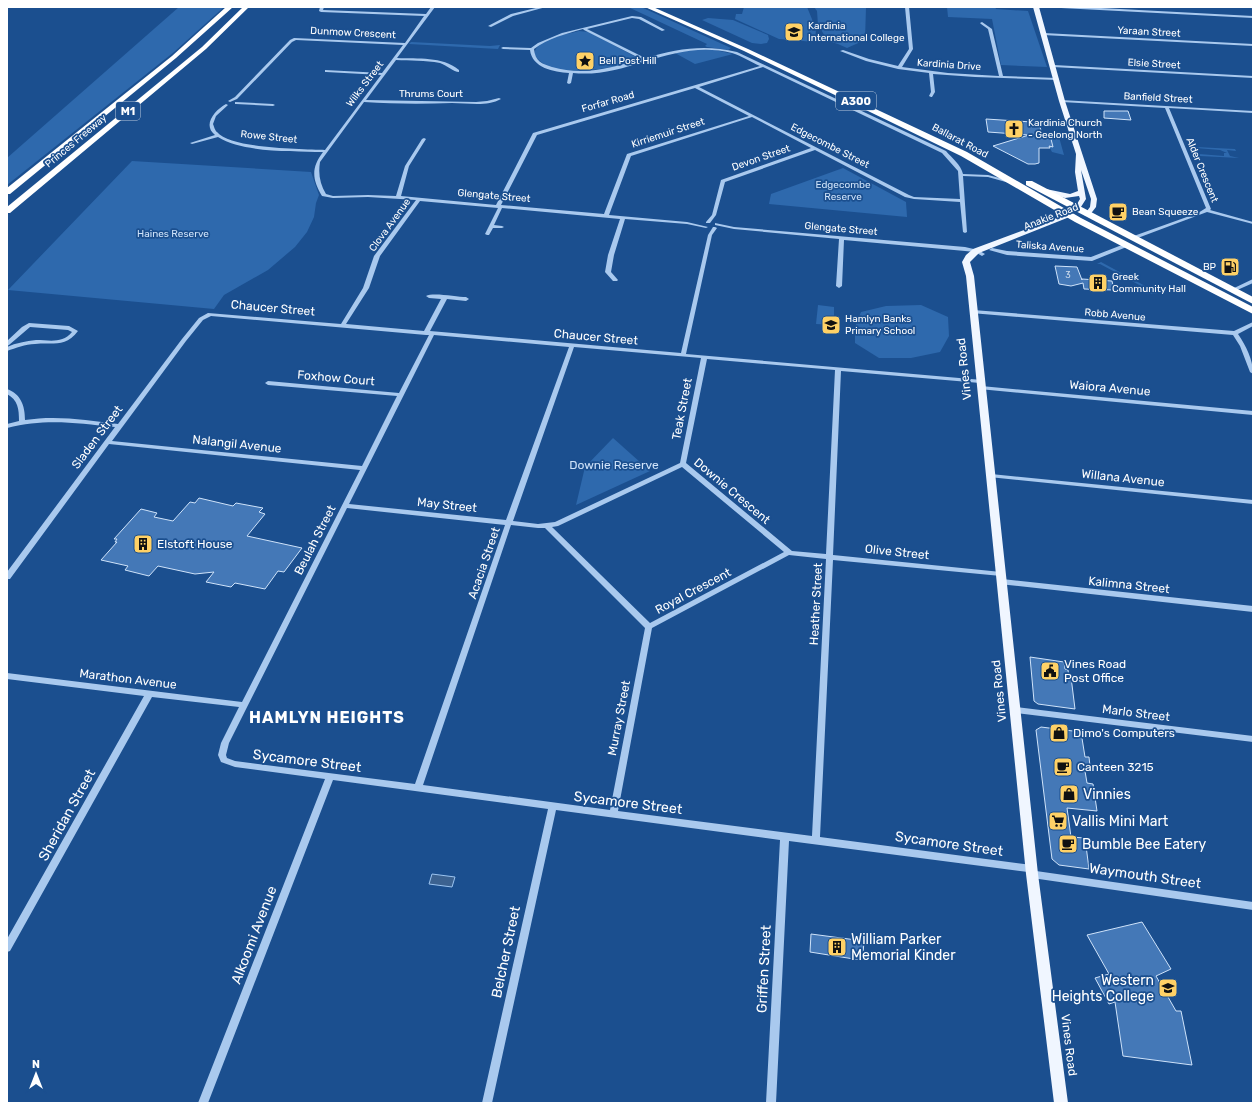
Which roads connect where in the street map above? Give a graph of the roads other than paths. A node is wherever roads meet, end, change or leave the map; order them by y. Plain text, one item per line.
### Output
1 (230, 7) edge
2 (246, 7) edge
3 (322, 7) edge
4 (433, 7) edge
5 (518, 7) edge
6 (544, 7) edge
7 (648, 7) edge
8 (661, 7) edge
9 (907, 7) edge
10 (1036, 7) edge
11 (1061, 7) edge
12 (525, 11) junction
13 (427, 15) junction
14 (1253, 17) edge
15 (982, 22) dead end
16 (490, 26) dead end
17 (585, 29) junction
18 (663, 30) dead end
19 (1044, 34) junction
20 (406, 44) junction
21 (1253, 45) edge
22 (532, 49) junction
23 (498, 51) dead end
24 (842, 51) dead end
25 (395, 59) junction
26 (645, 60) junction
27 (764, 66) junction
28 (1054, 66) junction
29 (899, 68) junction
30 (458, 70) dead end
31 (326, 71) dead end
32 (572, 72) junction
33 (930, 72) junction
34 (384, 74) junction
35 (1001, 76) junction
36 (1253, 77) edge
37 (1057, 79) junction
38 (569, 83) dead end
39 (694, 86) junction
40 (931, 96) dead end
41 (499, 99) dead end
42 (363, 101) junction
43 (1062, 101) junction
44 (233, 102) junction
45 (273, 105) dead end
46 (1167, 108) junction
47 (1253, 112) edge
48 (752, 116) junction
49 (218, 136) junction
50 (424, 138) dead end
51 (192, 143) dead end
52 (816, 148) junction
53 (326, 151) junction
54 (1078, 153) junction
55 (316, 173) joint
56 (960, 175) junction
57 (1013, 183) junction
58 (1040, 189) junction
59 (1082, 191) junction
60 (7, 192) edge
61 (398, 197) junction
62 (419, 199) junction
63 (963, 201) junction
64 (499, 206) junction
65 (1077, 209) junction
66 (7, 211) edge
67 (1207, 211) junction
68 (606, 215) junction
69 (714, 215) junction
70 (1087, 215) junction
71 (623, 217) junction
72 (1074, 217) junction
73 (1253, 223) edge
74 (707, 225) junction
75 (492, 226) junction
76 (716, 226) junction
77 (502, 227) dead end
78 (965, 232) dead end
79 (487, 234) dead end
80 (710, 235) junction
81 (842, 238) junction
82 (1130, 242) junction
83 (992, 250) junction
84 (977, 254) junction
85 (614, 280) dead end
86 (1253, 282) edge
87 (839, 286) dead end
88 (1233, 290) junction
89 (429, 296) dead end
90 (445, 297) junction
91 (466, 300) dead end
92 (1253, 300) edge
93 (1253, 311) edge
94 (973, 312) junction
95 (209, 315) joint
96 (1253, 324) edge
97 (343, 325) junction
98 (1235, 333) junction
99 (429, 334) junction
100 (7, 344) edge
101 (572, 346) junction
102 (7, 349) edge
103 (683, 355) junction
104 (704, 357) junction
105 (838, 369) junction
106 (1253, 372) edge
107 (268, 383) dead end
108 (981, 384) junction
109 (7, 391) edge
110 (401, 395) junction
111 (1253, 411) edge
112 (22, 422) junction
113 (7, 426) edge
114 (119, 426) junction
115 (107, 442) junction
116 (683, 464) junction
117 (365, 468) junction
118 (991, 476) junction
119 (1253, 502) edge
120 (345, 506) junction
121 (509, 523) junction
122 (547, 526) junction
123 (790, 553) junction
124 (830, 556) junction
125 (7, 577) edge
126 (1002, 578) junction
127 (1253, 609) edge
128 (648, 627) junction
129 (7, 676) edge
130 (149, 694) junction
131 (245, 705) junction
132 (1016, 710) junction
133 (1253, 739) edge
134 (222, 758) joint
135 (330, 777) junction
136 (418, 788) junction
137 (553, 806) junction
138 (613, 814) junction
139 (785, 836) junction
140 (816, 840) junction
141 (1032, 871) junction
142 (1253, 906) edge
143 (7, 948) edge
144 (203, 1103) edge
145 (487, 1103) edge
146 (771, 1103) edge
147 (1061, 1103) edge

1 - 60 highway, Princes Freeway / M1
2 - 66 highway, Princes Freeway / M1
3 - 13 street
4 - 13 street, Wilks Street
5 - 12 street
6 - 12 street
7 - 57 highway, Ballarat Road / A300
8 - 58 highway, Ballarat Road / A300
9 - 29 street
10 - 19 main road, Anakie Road
11 - 14 street
12 - 16 street
13 - 20 street, Wilks Street
15 - 35 street
17 - 18 street
17 - 22 street
17 - 26 street
19 - 21 street, Yaraan Street
19 - 28 main road, Anakie Road
20 - 25 street, Wilks Street
20 - 44 street, Dunmow Crescent
22 - 23 street
22 - 32 street
24 - 29 street, Kardinia Drive
25 - 30 street
25 - 34 street, Wilks Street
26 - 27 street, Ballarat Road
26 - 32 street
27 - 39 street, Forfar Road
27 - 56 street, Ballarat Road
28 - 36 street, Elsie Street
28 - 37 main road, Anakie Road
29 - 33 street, Kardinia Drive
31 - 34 street
32 - 38 street
33 - 35 street, Kardinia Drive
33 - 40 street
34 - 42 street, Wilks Street
35 - 37 street, Kardinia Drive
37 - 43 main road, Anakie Road
39 - 48 street, Edgecombe Street
39 - 64 street, Forfar Road
41 - 42 street, Thrums Court
42 - 53 street, Wilks Street
43 - 46 street, Banfield Street
43 - 54 main road, Anakie Road
44 - 45 street
44 - 49 street
46 - 47 street, Banfield Street
46 - 67 street, Alder Crescent
48 - 52 street, Edgecombe Street
48 - 68 street, Kirriemuir Street
49 - 51 street
49 - 53 street, Rowe Street
50 - 61 street
52 - 63 street, Edgecombe Street
52 - 69 street, Devon Street
53 - 55 street, Wilks Street
54 - 59 main road, Anakie Road
54 - 70 main road, Anakie Road
55 - 61 street, Glengate Street
56 - 57 street
56 - 63 street
57 - 72 highway, Ballarat Road / A300
58 - 59 main road
58 - 65 highway, Ballarat Road / A300
59 - 65 main road, Anakie Road
61 - 62 street, Glengate Street
62 - 64 street, Glengate Street
62 - 97 street, Clova Avenue
63 - 78 street
64 - 68 street, Glengate Street
64 - 75 street, Forfar Road
65 - 70 highway, Ballarat Road / A300
65 - 72 highway, Anakie Road
67 - 73 street
67 - 82 street, Alder Crescent
68 - 71 street, Glengate Street
69 - 74 street, Devon Street
69 - 76 street, Devon Street
70 - 72 highway, Anakie Road
70 - 82 highway, Ballarat Road / A300
71 - 74 street, Glengate Street
71 - 85 street
72 - 82 highway, Ballarat Road / A300
72 - 83 main road, Anakie Road
72 - 84 main road, Anakie Road
74 - 76 street, Glengate Street
74 - 80 street
75 - 77 street
75 - 79 street, Forfar Road
76 - 80 street
76 - 81 street, Glengate Street
80 - 103 street
81 - 84 street, Glengate Street
81 - 87 street
82 - 83 street, Taliska Avenue
82 - 88 highway, Ballarat Road / A300
82 - 93 highway, Ballarat Road / A300
83 - 84 main road, Anakie Road
84 - 94 main road, Vines Road
86 - 88 street
88 - 92 highway, Ballarat Road / A300
89 - 90 street
90 - 91 street
90 - 99 street, Beulah Street
94 - 98 street, Robb Avenue
94 - 108 main road, Vines Road
95 - 97 street, Chaucer Street
95 - 114 street, Sladen Street
96 - 98 street
97 - 99 street, Chaucer Street
98 - 106 street
99 - 101 street, Chaucer Street
99 - 110 street, Beulah Street
100 - 102 street
101 - 103 street, Chaucer Street
101 - 121 street, Acacia Street
103 - 104 street, Chaucer Street
104 - 105 street, Chaucer Street
104 - 116 street, Teak Street
105 - 108 street, Chaucer Street
105 - 124 street, Heather Street
107 - 110 street, Foxhow Court
108 - 111 street, Waiora Avenue
108 - 118 main road, Vines Road
109 - 112 street
110 - 117 street, Beulah Street
112 - 113 street
112 - 114 street
114 - 115 street, Sladen Street
115 - 117 street, Nalangil Avenue
115 - 125 street, Sladen Street
116 - 122 street, Downie Crescent
116 - 123 street, Downie Crescent
117 - 120 street, Beulah Street
118 - 119 street, Willana Avenue
118 - 126 main road, Vines Road
120 - 121 street, May Street
120 - 131 street, Beulah Street
121 - 122 street, May Street
121 - 136 street, Acacia Street
122 - 128 street, Royal Crescent
123 - 124 street, Olive Street
123 - 128 street, Royal Crescent
124 - 126 street, Olive Street
124 - 140 street, Heather Street
126 - 127 street, Kalimna Street
126 - 132 main road, Vines Road
128 - 138 street, Murray Street
129 - 130 street, Marathon Avenue
130 - 131 street, Marathon Avenue
130 - 143 street, Sheridan Street
131 - 134 street, Beulah Street
132 - 133 street, Marlo Street
132 - 141 main road, Vines Road
134 - 135 street, Sycamore Street
135 - 136 street, Sycamore Street
135 - 144 street, Alkoomi Avenue
136 - 137 street, Sycamore Street
137 - 138 street, Sycamore Street
137 - 145 street, Belcher Street
138 - 139 street, Sycamore Street
139 - 140 street, Sycamore Street
139 - 146 street, Griffen Street
140 - 141 street, Sycamore Street
141 - 142 street, Waymouth Street
141 - 147 main road, Vines Road

